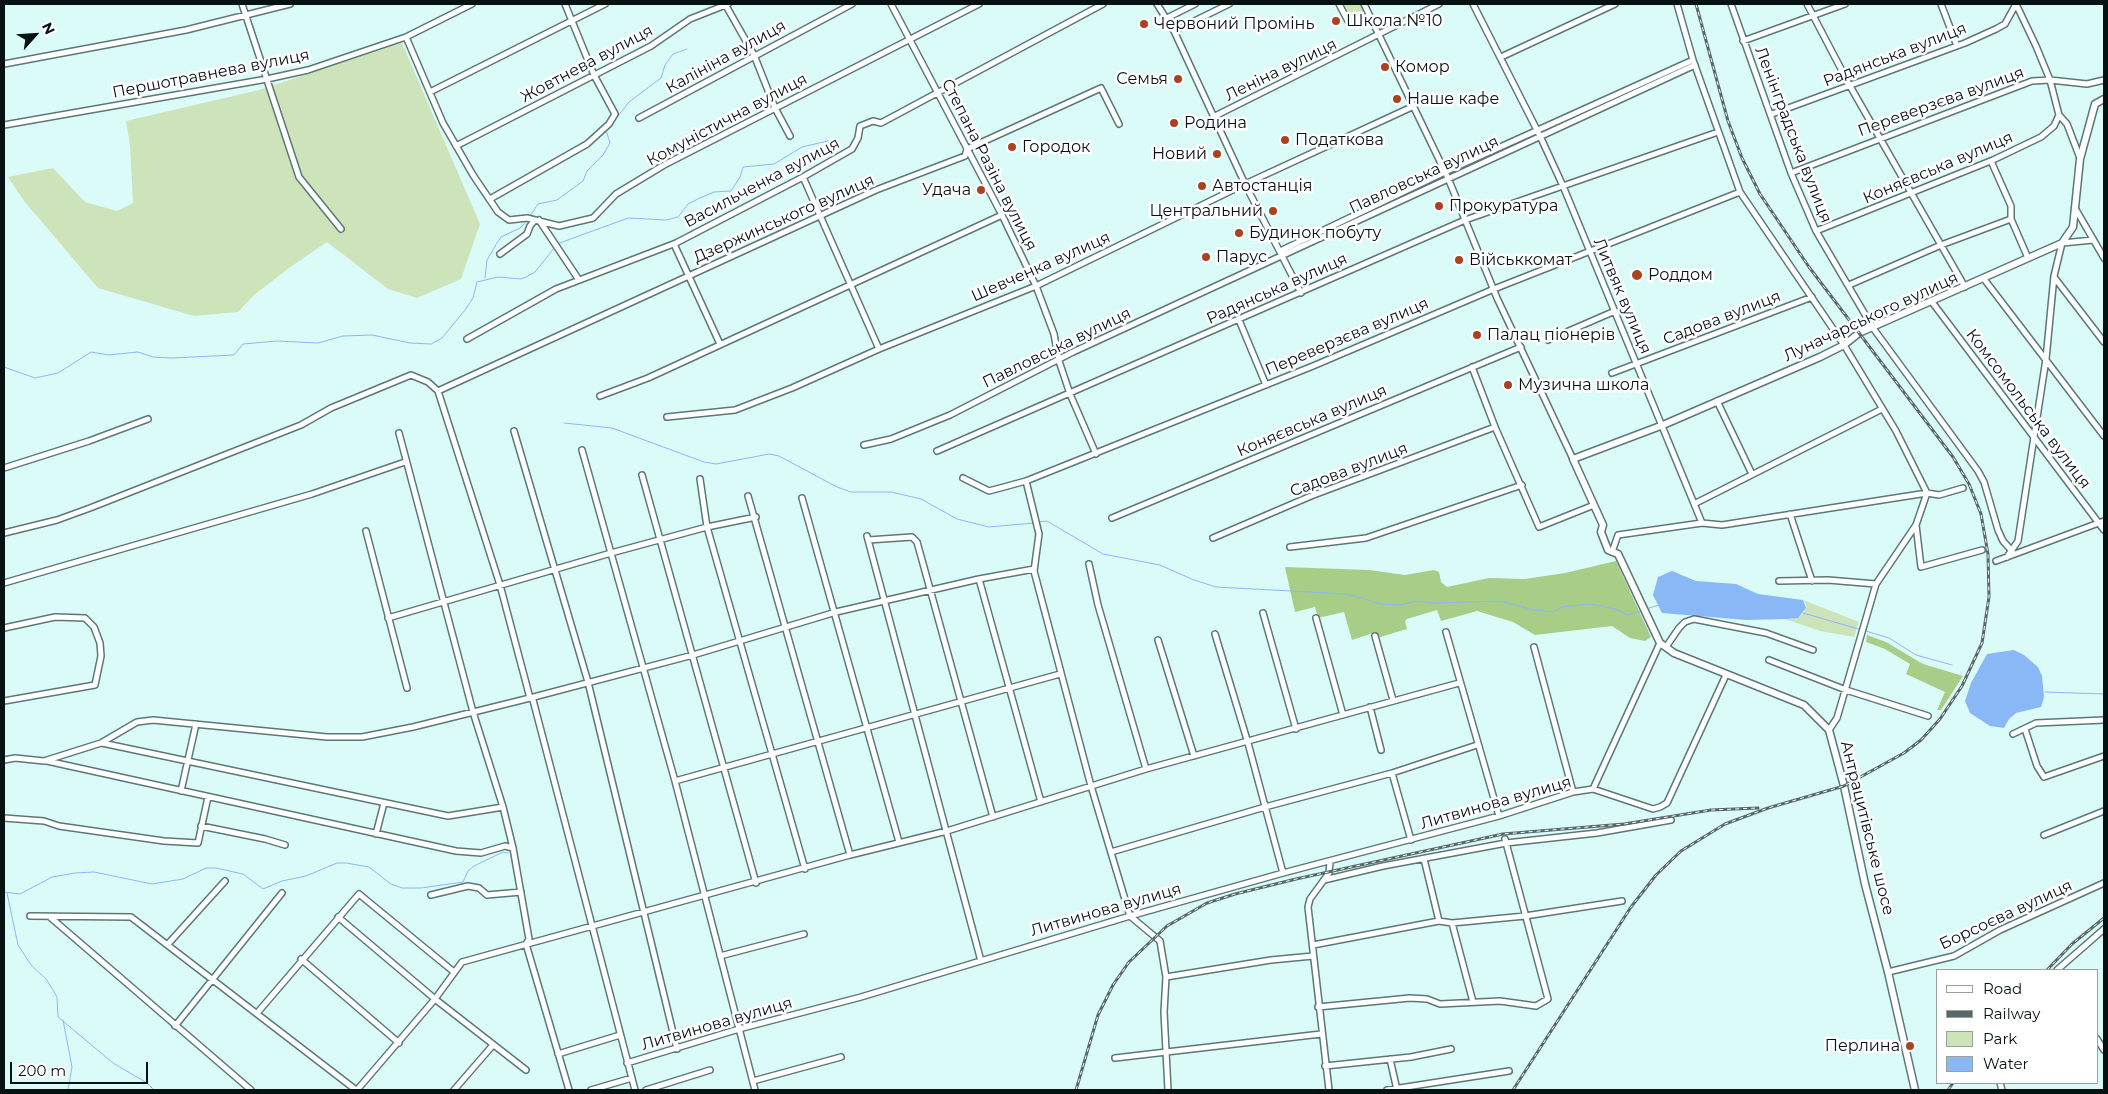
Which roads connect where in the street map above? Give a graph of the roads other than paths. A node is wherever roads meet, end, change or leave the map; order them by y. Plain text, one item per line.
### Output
1 (242, 4) edge
2 (290, 4) edge
3 (472, 4) edge
4 (565, 4) edge
5 (605, 4) edge
6 (726, 4) edge
7 (852, 4) edge
8 (891, 4) edge
9 (978, 4) edge
10 (1103, 4) edge
11 (1157, 4) edge
12 (1195, 4) edge
13 (1229, 4) edge
14 (1339, 4) edge
15 (1364, 4) edge
16 (1439, 4) edge
17 (1473, 4) edge
18 (1615, 4) edge
19 (1677, 4) edge
20 (1731, 4) edge
21 (1807, 4) edge
22 (1845, 4) edge
23 (1941, 4) edge
24 (2016, 4) edge
25 (1814, 16) junction
26 (246, 17) junction
27 (1167, 18) junction
28 (573, 21) junction
29 (1348, 21) dead end
30 (1174, 32) junction
31 (1380, 34) junction
32 (406, 37) junction
33 (910, 40) junction
34 (1743, 41) junction
35 (1957, 46) junction
36 (754, 55) junction
37 (1501, 57) junction
38 (1694, 63) junction
39 (4, 64) edge
40 (594, 75) junction
41 (267, 79) junction
42 (2050, 80) junction
43 (2104, 80) edge
44 (1850, 86) junction
45 (430, 92) junction
46 (937, 92) junction
47 (2104, 99) edge
48 (1414, 106) junction
49 (775, 108) junction
50 (1772, 114) junction
51 (2059, 115) junction
52 (1213, 117) junction
53 (639, 118) dead end
54 (1119, 124) dead end
55 (4, 125) edge
56 (1718, 132) junction
57 (1539, 133) junction
58 (790, 136) dead end
59 (1880, 138) junction
60 (456, 146) junction
61 (967, 149) junction
62 (2080, 159) junction
63 (1991, 161) junction
64 (1445, 172) junction
65 (1791, 173) junction
66 (803, 177) junction
67 (1448, 178) junction
68 (1245, 184) junction
69 (1563, 186) junction
70 (1740, 192) junction
71 (1914, 194) junction
72 (490, 199) junction
73 (2075, 208) junction
74 (1002, 215) junction
75 (820, 217) junction
76 (533, 219) junction
77 (2011, 219) junction
78 (1465, 220) junction
79 (341, 228) dead end
80 (1816, 231) junction
81 (2093, 240) junction
82 (2062, 243) junction
83 (674, 244) junction
84 (1941, 245) junction
85 (1281, 253) junction
86 (1590, 253) junction
87 (500, 254) dead end
88 (2028, 258) junction
89 (2104, 258) edge
90 (689, 276) junction
91 (2054, 276) junction
92 (1984, 279) junction
93 (579, 280) junction
94 (850, 284) junction
95 (1849, 285) junction
96 (1036, 286) junction
97 (1965, 287) junction
98 (1494, 289) junction
99 (1301, 293) junction
100 (1812, 297) junction
101 (1932, 302) junction
102 (1615, 311) junction
103 (1239, 320) junction
104 (1873, 328) junction
105 (467, 339) dead end
106 (1548, 340) dead end
107 (2104, 342) edge
108 (720, 344) junction
109 (1844, 345) junction
110 (1521, 347) junction
111 (878, 350) junction
112 (2046, 359) junction
113 (1059, 361) junction
114 (1637, 364) junction
115 (1472, 367) junction
116 (1612, 373) dead end
117 (1266, 385) junction
118 (438, 391) junction
119 (1070, 394) junction
120 (600, 396) dead end
121 (1717, 401) junction
122 (1882, 409) junction
123 (667, 417) dead end
124 (148, 419) dead end
125 (1663, 424) junction
126 (1495, 427) junction
127 (514, 431) dead end
128 (399, 433) dead end
129 (2104, 436) edge
130 (2033, 437) junction
131 (864, 445) dead end
132 (582, 450) dead end
133 (937, 451) dead end
134 (1096, 454) junction
135 (1573, 459) junction
136 (405, 462) junction
137 (4, 468) edge
138 (1752, 474) junction
139 (642, 475) dead end
140 (963, 478) dead end
141 (700, 479) dead end
142 (1026, 481) junction
143 (1522, 485) junction
144 (1963, 488) dead end
145 (1927, 493) junction
146 (748, 496) dead end
147 (802, 498) dead end
148 (1696, 503) junction
149 (1594, 505) junction
150 (1790, 514) junction
151 (756, 516) junction
152 (1112, 518) dead end
153 (2102, 522) edge
154 (1702, 523) junction
155 (1916, 525) junction
156 (708, 527) junction
157 (2104, 530) edge
158 (366, 531) dead end
159 (4, 533) edge
160 (1212, 538) dead end
161 (659, 540) junction
162 (1290, 547) dead end
163 (1982, 550) dead end
164 (2012, 551) junction
165 (611, 553) junction
166 (1615, 553) junction
167 (2007, 557) junction
168 (1996, 561) dead end
169 (1089, 564) dead end
170 (556, 569) junction
171 (1034, 570) junction
172 (979, 579) junction
173 (1779, 581) dead end
174 (1812, 581) junction
175 (4, 583) edge
176 (1876, 584) junction
177 (500, 585) junction
178 (931, 591) junction
179 (884, 601) junction
180 (445, 602) junction
181 (836, 612) junction
182 (1263, 613) dead end
183 (388, 618) junction
184 (1316, 618) dead end
185 (4, 628) edge
186 (787, 628) junction
187 (1446, 632) dead end
188 (1215, 634) dead end
189 (1375, 636) dead end
190 (740, 640) junction
191 (1158, 640) dead end
192 (1660, 643) junction
193 (1534, 647) dead end
194 (1666, 647) junction
195 (1813, 650) dead end
196 (693, 655) junction
197 (1770, 660) dead end
198 (644, 666) junction
199 (1060, 674) junction
200 (1726, 675) junction
201 (588, 682) junction
202 (1459, 683) junction
203 (1009, 687) junction
204 (407, 688) dead end
205 (1846, 690) junction
206 (530, 698) junction
207 (1393, 700) junction
208 (4, 701) edge
209 (962, 701) junction
210 (1370, 707) junction
211 (473, 712) junction
212 (915, 715) junction
213 (1343, 715) junction
214 (1928, 716) dead end
215 (2104, 720) edge
216 (196, 724) junction
217 (867, 728) junction
218 (2025, 728) junction
219 (1296, 729) junction
220 (1829, 730) junction
221 (2013, 734) dead end
222 (819, 740) junction
223 (101, 743) junction
224 (1248, 743) junction
225 (1477, 745) junction
226 (1381, 750) dead end
227 (772, 754) junction
228 (1194, 756) junction
229 (2104, 756) edge
230 (4, 760) edge
231 (44, 761) junction
232 (187, 762) junction
233 (725, 767) junction
234 (1146, 769) junction
235 (1392, 773) junction
236 (675, 781) junction
237 (1091, 786) junction
238 (1593, 789) junction
239 (182, 791) junction
240 (1573, 792) junction
241 (208, 797) junction
242 (1041, 802) junction
243 (384, 803) junction
244 (502, 806) junction
245 (1265, 807) junction
246 (2104, 810) edge
247 (1499, 816) junction
248 (993, 817) junction
249 (4, 818) edge
250 (1671, 820) dead end
251 (201, 826) junction
252 (948, 831) junction
253 (376, 834) junction
254 (2044, 834) dead end
255 (1411, 840) junction
256 (1506, 841) junction
257 (899, 842) junction
258 (285, 845) dead end
259 (513, 848) junction
260 (1111, 852) junction
261 (850, 855) junction
262 (1424, 859) junction
263 (1330, 862) junction
264 (805, 869) junction
265 (1283, 872) junction
266 (1324, 880) junction
267 (225, 881) dead end
268 (756, 883) junction
269 (2104, 883) edge
270 (521, 892) junction
271 (282, 893) dead end
272 (431, 895) dead end
273 (706, 895) junction
274 (1622, 901) dead end
275 (646, 912) junction
276 (30, 916) dead end
277 (1130, 916) junction
278 (1525, 916) junction
279 (50, 917) junction
280 (338, 917) junction
281 (1440, 922) junction
282 (1452, 924) junction
283 (590, 927) junction
284 (2102, 931) edge
285 (804, 934) dead end
286 (2104, 938) edge
287 (168, 944) junction
288 (526, 944) junction
289 (1313, 945) junction
290 (720, 956) junction
291 (1313, 956) junction
292 (301, 959) junction
293 (981, 960) junction
294 (2058, 969) edge
295 (454, 972) junction
296 (1888, 972) junction
297 (1166, 977) junction
298 (214, 979) junction
299 (435, 999) junction
300 (1473, 1002) junction
301 (1318, 1007) junction
302 (258, 1012) junction
303 (175, 1026) junction
304 (739, 1029) junction
305 (1321, 1034) junction
306 (620, 1035) junction
307 (399, 1044) junction
308 (493, 1045) junction
309 (677, 1049) junction
310 (1451, 1049) dead end
311 (1165, 1053) junction
312 (558, 1054) junction
313 (841, 1057) dead end
314 (1115, 1058) dead end
315 (1390, 1059) junction
316 (627, 1063) junction
317 (1325, 1066) junction
318 (526, 1070) dead end
319 (710, 1070) dead end
320 (1509, 1071) dead end
321 (632, 1078) junction
322 (753, 1080) junction
323 (251, 1090) edge
324 (357, 1090) edge
325 (454, 1090) edge
326 (569, 1090) edge
327 (591, 1090) edge
328 (635, 1090) edge
329 (646, 1090) edge
330 (756, 1090) edge
331 (1168, 1090) edge
332 (1329, 1090) edge
333 (1387, 1090) edge
334 (1396, 1090) edge
335 (1915, 1090) edge

1 - 26 street
2 - 26 street
3 - 32 street, Першотравнева вулиця
4 - 28 street
5 - 28 street
6 - 36 street
6 - 40 street, Жовтнева вулиця
7 - 36 street, Калініна вулиця
8 - 33 street, Степана Разіна вулиця
9 - 33 street, Комуністична вулиця
10 - 46 street, Васильченка вулиця
11 - 27 street
12 - 27 street
13 - 30 street
14 - 29 street
15 - 31 street
16 - 31 street, Леніна вулиця
17 - 37 street, Литвяк вулиця
18 - 37 street
19 - 38 street
20 - 34 street, Ленінградська вулиця
21 - 25 street
22 - 25 street
23 - 35 street
24 - 35 street, Радянська вулиця
24 - 42 street
25 - 34 street
25 - 44 street
26 - 39 street
26 - 41 street
27 - 30 street
28 - 40 street
28 - 45 street
30 - 52 street
31 - 48 street
31 - 52 street, Леніна вулиця
32 - 41 street, Першотравнева вулиця
32 - 45 street
33 - 46 street, Степана Разіна вулиця
33 - 49 street, Комуністична вулиця
34 - 50 street, Ленінградська вулиця
35 - 44 street, Радянська вулиця
36 - 49 street
36 - 53 street, Калініна вулиця
37 - 57 street, Литвяк вулиця
38 - 56 street
38 - 57 street, Павловська вулиця
40 - 60 street, Жовтнева вулиця
40 - 72 street
41 - 55 street, Першотравнева вулиця
41 - 79 street
42 - 43 street, Переверзєва вулиця
42 - 51 street
42 - 59 street, Переверзєва вулиця
44 - 50 street, Радянська вулиця
44 - 59 street
45 - 60 street
46 - 61 street, Степана Разіна вулиця
46 - 66 street, Васильченка вулиця
47 - 62 main road
48 - 64 street
48 - 68 street, Шевченка вулиця
49 - 58 street
49 - 76 street, Комуністична вулиця
50 - 65 street, Ленінградська вулиця
51 - 62 street
51 - 63 street, Коняєвська вулиця
52 - 68 street
54 - 61 street, Дзержинського вулиця
56 - 69 street, Радянська вулиця
56 - 70 street
57 - 64 street, Павловська вулиця
57 - 67 street, Павловська вулиця
57 - 69 street, Литвяк вулиця
59 - 65 street, Переверзєва вулиця
59 - 71 street
60 - 72 street
61 - 74 street, Степана Разіна вулиця
61 - 75 street, Дзержинського вулиця
62 - 73 main road
63 - 71 street, Коняєвська вулиця
63 - 77 street
64 - 67 street
64 - 85 street, Павловська вулиця
65 - 80 street, Ленінградська вулиця
66 - 75 street
66 - 83 street, Васильченка вулиця
67 - 78 street
67 - 85 street, Павловська вулиця
68 - 85 street
68 - 96 street, Шевченка вулиця
69 - 78 street, Радянська вулиця
69 - 86 street, Литвяк вулиця
70 - 86 street, Переверзєва вулиця
70 - 100 street
71 - 80 street, Коняєвська вулиця
71 - 84 street
72 - 76 street, Комуністична вулиця
73 - 81 street
73 - 82 main road
74 - 94 street
74 - 96 street, Степана Разіна вулиця
75 - 90 street, Дзержинського вулиця
75 - 94 street
76 - 87 street
76 - 93 street
77 - 84 street
77 - 88 street
78 - 98 street
78 - 99 street, Радянська вулиця
80 - 95 street, Ленінградська вулиця
81 - 82 street
81 - 89 street
82 - 88 main road, Луначарського вулиця
82 - 91 street
83 - 90 street
83 - 93 street, Васильченка вулиця
84 - 95 street
84 - 97 street
85 - 99 street
85 - 113 street, Павловська вулиця
86 - 98 street, Переверзєва вулиця
86 - 102 street, Литвяк вулиця
88 - 92 main road, Луначарського вулиця
90 - 108 street
90 - 118 street, Дзержинського вулиця
91 - 107 street
91 - 112 street
92 - 97 main road, Луначарського вулиця
92 - 112 street
93 - 105 street, Васильченка вулиця
94 - 108 street
94 - 111 street
95 - 104 street, Ленінградська вулиця
96 - 111 street, Шевченка вулиця
96 - 113 street, Степана Разіна вулиця
97 - 101 main road, Луначарського вулиця
98 - 110 street
98 - 117 street, Переверзєва вулиця
99 - 103 street, Радянська вулиця
100 - 109 street
100 - 114 street, Садова вулиця
101 - 104 main road, Луначарського вулиця
101 - 130 street, Комсомольська вулиця
102 - 106 street
102 - 114 street, Литвяк вулиця
103 - 117 street
103 - 119 street, Радянська вулиця
104 - 109 main road, Луначарського вулиця
104 - 164 street, Ленінградська вулиця
108 - 120 street
109 - 121 main road, Луначарського вулиця
109 - 122 street
110 - 115 street, Коняєвська вулиця
110 - 135 street
111 - 123 street, Шевченка вулиця
112 - 129 street
112 - 130 street
113 - 119 street, Степана Разіна вулиця
113 - 131 street, Павловська вулиця
114 - 116 street, Садова вулиця
114 - 125 street, Литвяк вулиця
115 - 126 street
115 - 152 street, Коняєвська вулиця
117 - 134 street, Переверзєва вулиця
118 - 159 street
118 - 177 street
119 - 133 street, Радянська вулиця
119 - 134 street, Степана Разіна вулиця
121 - 125 main road, Луначарського вулиця
121 - 138 street
122 - 138 street
122 - 145 street
124 - 137 street
125 - 135 main road, Луначарського вулиця
125 - 148 street, Литвяк вулиця
126 - 143 street
126 - 160 street, Садова вулиця
127 - 170 street
128 - 136 street
130 - 153 street, Комсомольська вулиця
130 - 164 street
132 - 165 street
134 - 142 street, Переверзєва вулиця
135 - 149 main road
136 - 175 street
136 - 180 street
138 - 148 street
139 - 161 street
140 - 142 street, Переверзєва вулиця
141 - 156 street
142 - 171 street
143 - 149 street
143 - 162 street
144 - 145 street
145 - 150 street
145 - 155 street
146 - 151 street
147 - 181 street
148 - 154 street, Литвяк вулиця
149 - 166 main road
150 - 154 street
150 - 174 street
151 - 156 street
151 - 186 street
153 - 157 street, Комсомольська вулиця
153 - 167 street
154 - 166 street
155 - 163 street
155 - 176 street
156 - 161 street
156 - 190 street
158 - 183 street
161 - 165 street
161 - 196 street
164 - 167 street
165 - 170 street
165 - 198 street
166 - 192 main road
167 - 168 street
169 - 234 street
170 - 177 street
170 - 201 street
171 - 172 street
171 - 199 street
172 - 178 street
172 - 203 street
173 - 174 street
174 - 176 street
176 - 205 street
177 - 180 street
177 - 206 street
178 - 179 street
178 - 179 street
178 - 209 street
179 - 181 street
179 - 212 street
180 - 183 street
180 - 211 street
181 - 186 street
181 - 217 street
182 - 219 street
183 - 204 street
184 - 213 street
185 - 208 street
186 - 190 street
186 - 222 street
187 - 202 street
188 - 224 street
189 - 207 street
190 - 196 street
190 - 227 street
191 - 228 street
192 - 194 main road, Антрацитівське шосе
192 - 238 street
193 - 240 street
194 - 195 street
194 - 200 main road, Антрацитівське шосе
196 - 198 street
196 - 233 street
197 - 205 street
198 - 201 street
198 - 236 street
199 - 203 street
199 - 237 street
200 - 220 main road, Антрацитівське шосе
200 - 238 street
201 - 206 street
201 - 275 street
202 - 207 street
202 - 225 street
203 - 209 street
203 - 242 street
205 - 214 street
205 - 220 street
206 - 211 street
206 - 283 street
207 - 210 street
209 - 212 street
209 - 248 street
210 - 213 street
210 - 226 street
211 - 216 street
211 - 244 street
212 - 217 street
212 - 252 street
213 - 219 street
215 - 218 street
216 - 223 street
216 - 232 street
217 - 222 street
217 - 257 street
218 - 221 street
218 - 229 street
219 - 224 street
220 - 296 main road, Антрацитівське шосе
222 - 227 street
222 - 261 street
223 - 231 street
223 - 232 street
224 - 228 street
224 - 245 street
225 - 235 street
225 - 247 street
227 - 233 street
227 - 264 street
228 - 234 street
230 - 231 street
231 - 239 street
232 - 239 street
232 - 243 street
233 - 236 street
233 - 268 street
234 - 237 street
235 - 245 street
235 - 255 street
236 - 273 street
237 - 242 street
237 - 260 street
238 - 240 street, Литвинова вулиця
239 - 241 street
240 - 247 street, Литвинова вулиця
241 - 251 street
241 - 253 street
242 - 248 street
243 - 244 street
243 - 253 street
244 - 259 street
245 - 260 street
245 - 265 street
246 - 254 street
247 - 255 street, Литвинова вулиця
248 - 252 street
249 - 251 street
250 - 256 street
251 - 258 street
252 - 257 street
252 - 293 street
253 - 259 street
255 - 263 street, Литвинова вулиця
256 - 262 street
256 - 278 street
257 - 261 street
259 - 270 street
260 - 277 street
261 - 264 street
262 - 266 street
262 - 281 street
263 - 265 street, Литвинова вулиця
263 - 266 street
264 - 268 street
265 - 277 street, Литвинова вулиця
266 - 289 street
267 - 287 street
268 - 273 street
269 - 296 street, Борсоєва вулиця
270 - 272 street
270 - 288 street
271 - 298 street
273 - 275 street
273 - 290 street
274 - 278 street
275 - 283 street
275 - 309 street
276 - 279 street
277 - 293 street, Литвинова вулиця
277 - 297 street
278 - 282 street
278 - 300 street
279 - 287 street
279 - 303 street
280 - 292 street
280 - 295 street
280 - 299 street
281 - 282 street
281 - 289 street
282 - 300 street
283 - 288 street
283 - 306 street
284 - 286 street
284 - 294 street
285 - 290 street
287 - 298 street
288 - 295 street
288 - 312 street
289 - 291 street
290 - 304 street
291 - 297 street
291 - 301 street
292 - 302 street
292 - 307 street
293 - 304 street, Литвинова вулиця
295 - 299 street
296 - 335 main road, Антрацитівське шосе
297 - 311 street
298 - 302 street
298 - 303 street
299 - 307 street
299 - 308 street
300 - 301 street
301 - 305 street
302 - 324 street
303 - 323 street
304 - 309 street, Литвинова вулиця
304 - 322 street
305 - 311 street
305 - 317 street
306 - 312 street
306 - 316 street
307 - 324 street
308 - 318 street
308 - 325 street
309 - 316 street, Литвинова вулиця
310 - 315 street
311 - 314 street
311 - 331 street
312 - 326 street
313 - 322 street
315 - 317 street
315 - 334 street
316 - 321 street
317 - 332 street
319 - 329 street
320 - 334 street
321 - 327 street
321 - 328 street
322 - 330 street
333 - 334 street

